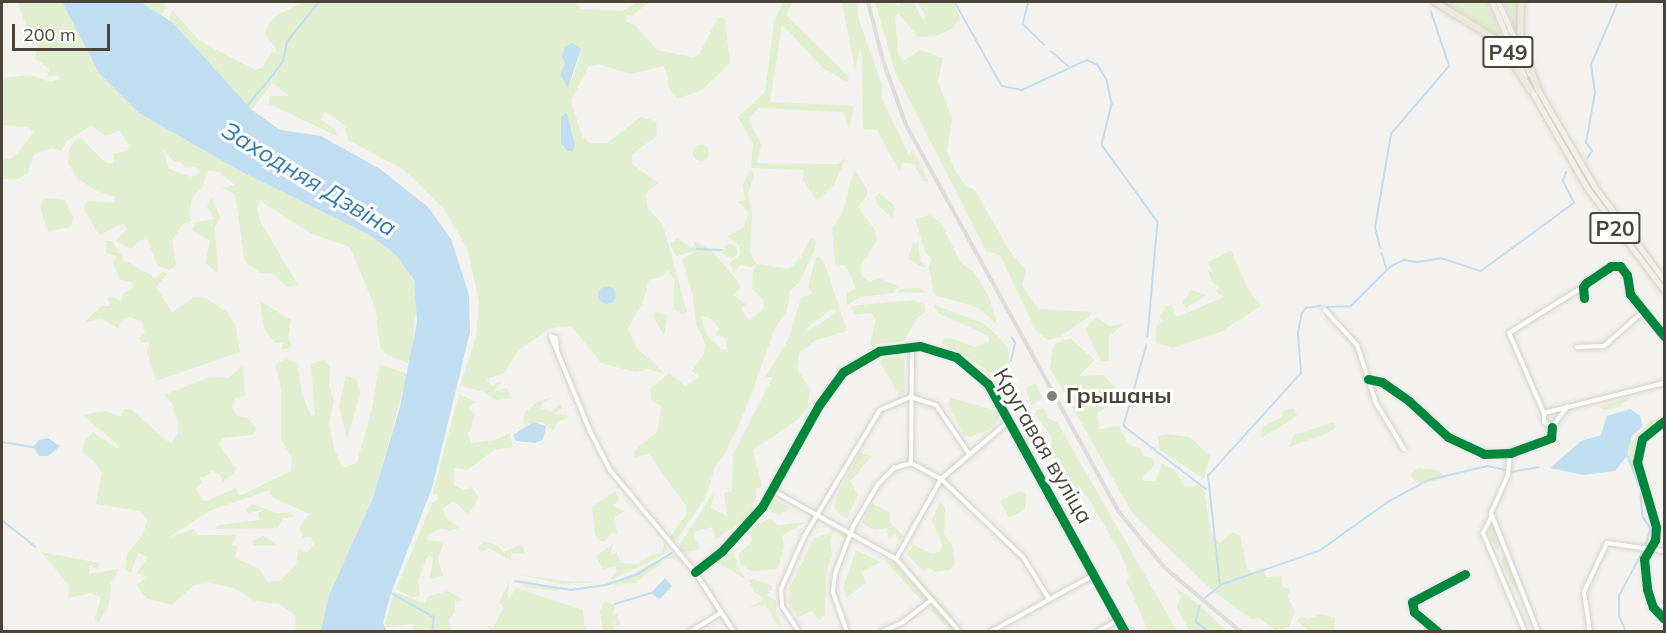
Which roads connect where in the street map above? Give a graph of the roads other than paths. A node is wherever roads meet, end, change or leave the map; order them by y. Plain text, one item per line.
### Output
1 (1435, 2) edge
2 (1492, 2) edge
3 (1498, 2) edge
4 (1521, 2) edge
5 (1531, 91) junction
6 (1539, 92) junction
7 (1546, 106) junction
8 (1540, 108) junction
9 (1665, 280) edge
10 (1583, 287) junction
11 (1665, 290) edge
12 (1584, 298) dead end
13 (1325, 310) dead end
14 (1644, 311) junction
15 (1665, 336) edge
16 (912, 346) junction
17 (1577, 347) dead end
18 (557, 351) dead end
19 (1368, 379) junction
20 (1665, 383) edge
21 (910, 397) junction
22 (1568, 406) junction
23 (1544, 413) junction
24 (1009, 421) junction
25 (1665, 421) edge
26 (1552, 427) junction
27 (1404, 449) dead end
28 (1510, 453) junction
29 (969, 454) junction
30 (911, 463) junction
31 (941, 480) junction
32 (772, 490) junction
33 (817, 515) junction
34 (1491, 515) junction
35 (851, 533) junction
36 (1652, 549) junction
37 (1665, 551) edge
38 (896, 560) junction
39 (695, 572) junction
40 (1094, 574) junction
41 (1465, 574) dead end
42 (1049, 599) junction
43 (931, 600) junction
44 (721, 613) junction
45 (1119, 620) junction
46 (1665, 620) edge
47 (690, 632) edge
48 (734, 632) edge
49 (799, 632) edge
50 (847, 632) edge
51 (881, 632) edge
52 (960, 632) edge
53 (990, 632) edge
54 (1097, 632) edge
55 (1125, 632) edge
56 (1438, 632) edge
57 (1525, 632) edge
58 (1538, 632) edge
59 (1590, 632) edge

1 - 5 highway, Р49
2 - 5 main road, Р20
3 - 6 main road, Р20
4 - 6 highway, Р49
5 - 8 main road, Р20
6 - 7 main road, Р20
7 - 8 street
7 - 9 main road, Р20
8 - 11 main road, Р20
10 - 12 street
10 - 14 street
10 - 23 street
13 - 19 street
14 - 15 street
14 - 17 street
16 - 21 street
16 - 24 street, Кругавая вуліца
16 - 32 street, Кругавая вуліца
18 - 39 street
19 - 27 street
19 - 28 street
20 - 22 street
21 - 29 street
21 - 30 street
21 - 33 street
22 - 23 street
22 - 26 street
23 - 26 street
24 - 29 street
24 - 40 street, Кругавая вуліца
25 - 36 street
26 - 28 street
28 - 34 street
29 - 31 street
30 - 31 street
30 - 35 street
31 - 38 street
31 - 42 street
32 - 33 street
32 - 39 street, Кругавая вуліца
33 - 35 street
33 - 49 street
34 - 57 street
34 - 58 street
35 - 38 street
35 - 50 street
36 - 37 street
36 - 46 street
36 - 59 street
38 - 43 street
39 - 44 street
40 - 42 street
40 - 45 street, Кругавая вуліца
41 - 56 street
42 - 53 street
43 - 51 street
43 - 52 street
44 - 47 street
44 - 48 street
45 - 54 street
45 - 55 street, Кругавая вуліца

